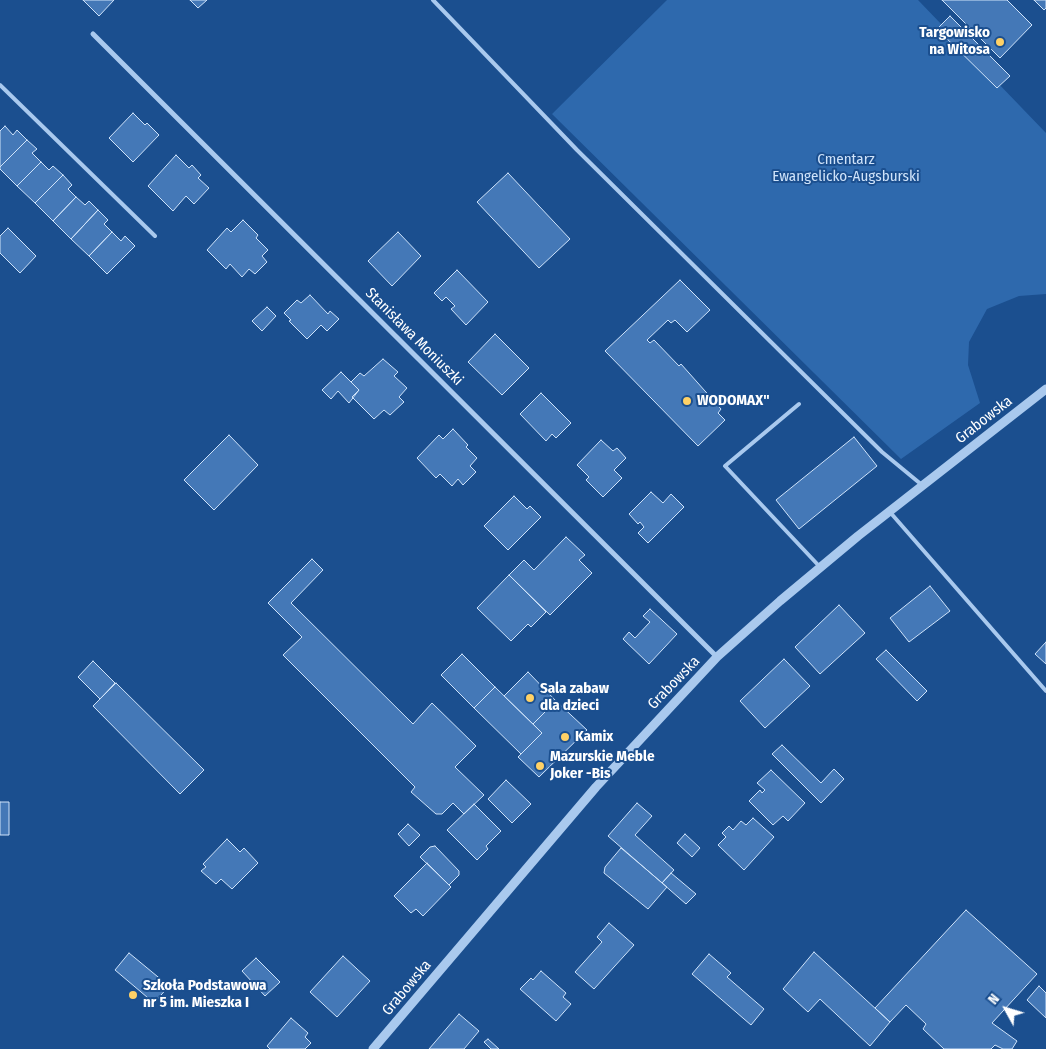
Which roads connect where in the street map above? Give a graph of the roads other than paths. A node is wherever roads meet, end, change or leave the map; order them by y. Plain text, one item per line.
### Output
1 (433, 0) edge
2 (93, 34) dead end
3 (0, 85) edge
4 (155, 236) dead end
5 (1046, 389) edge
6 (800, 404) dead end
7 (922, 485) junction
8 (889, 511) junction
9 (820, 567) junction
10 (717, 658) junction
11 (1046, 692) edge
12 (373, 1049) edge

1 - 7 lane
2 - 10 street, Stanisława Moniuszki
3 - 4 lane
5 - 7 street, Grabowska
6 - 9 lane
7 - 8 street, Grabowska
8 - 9 street, Grabowska
8 - 11 lane
9 - 10 street, Grabowska
10 - 12 street, Grabowska

